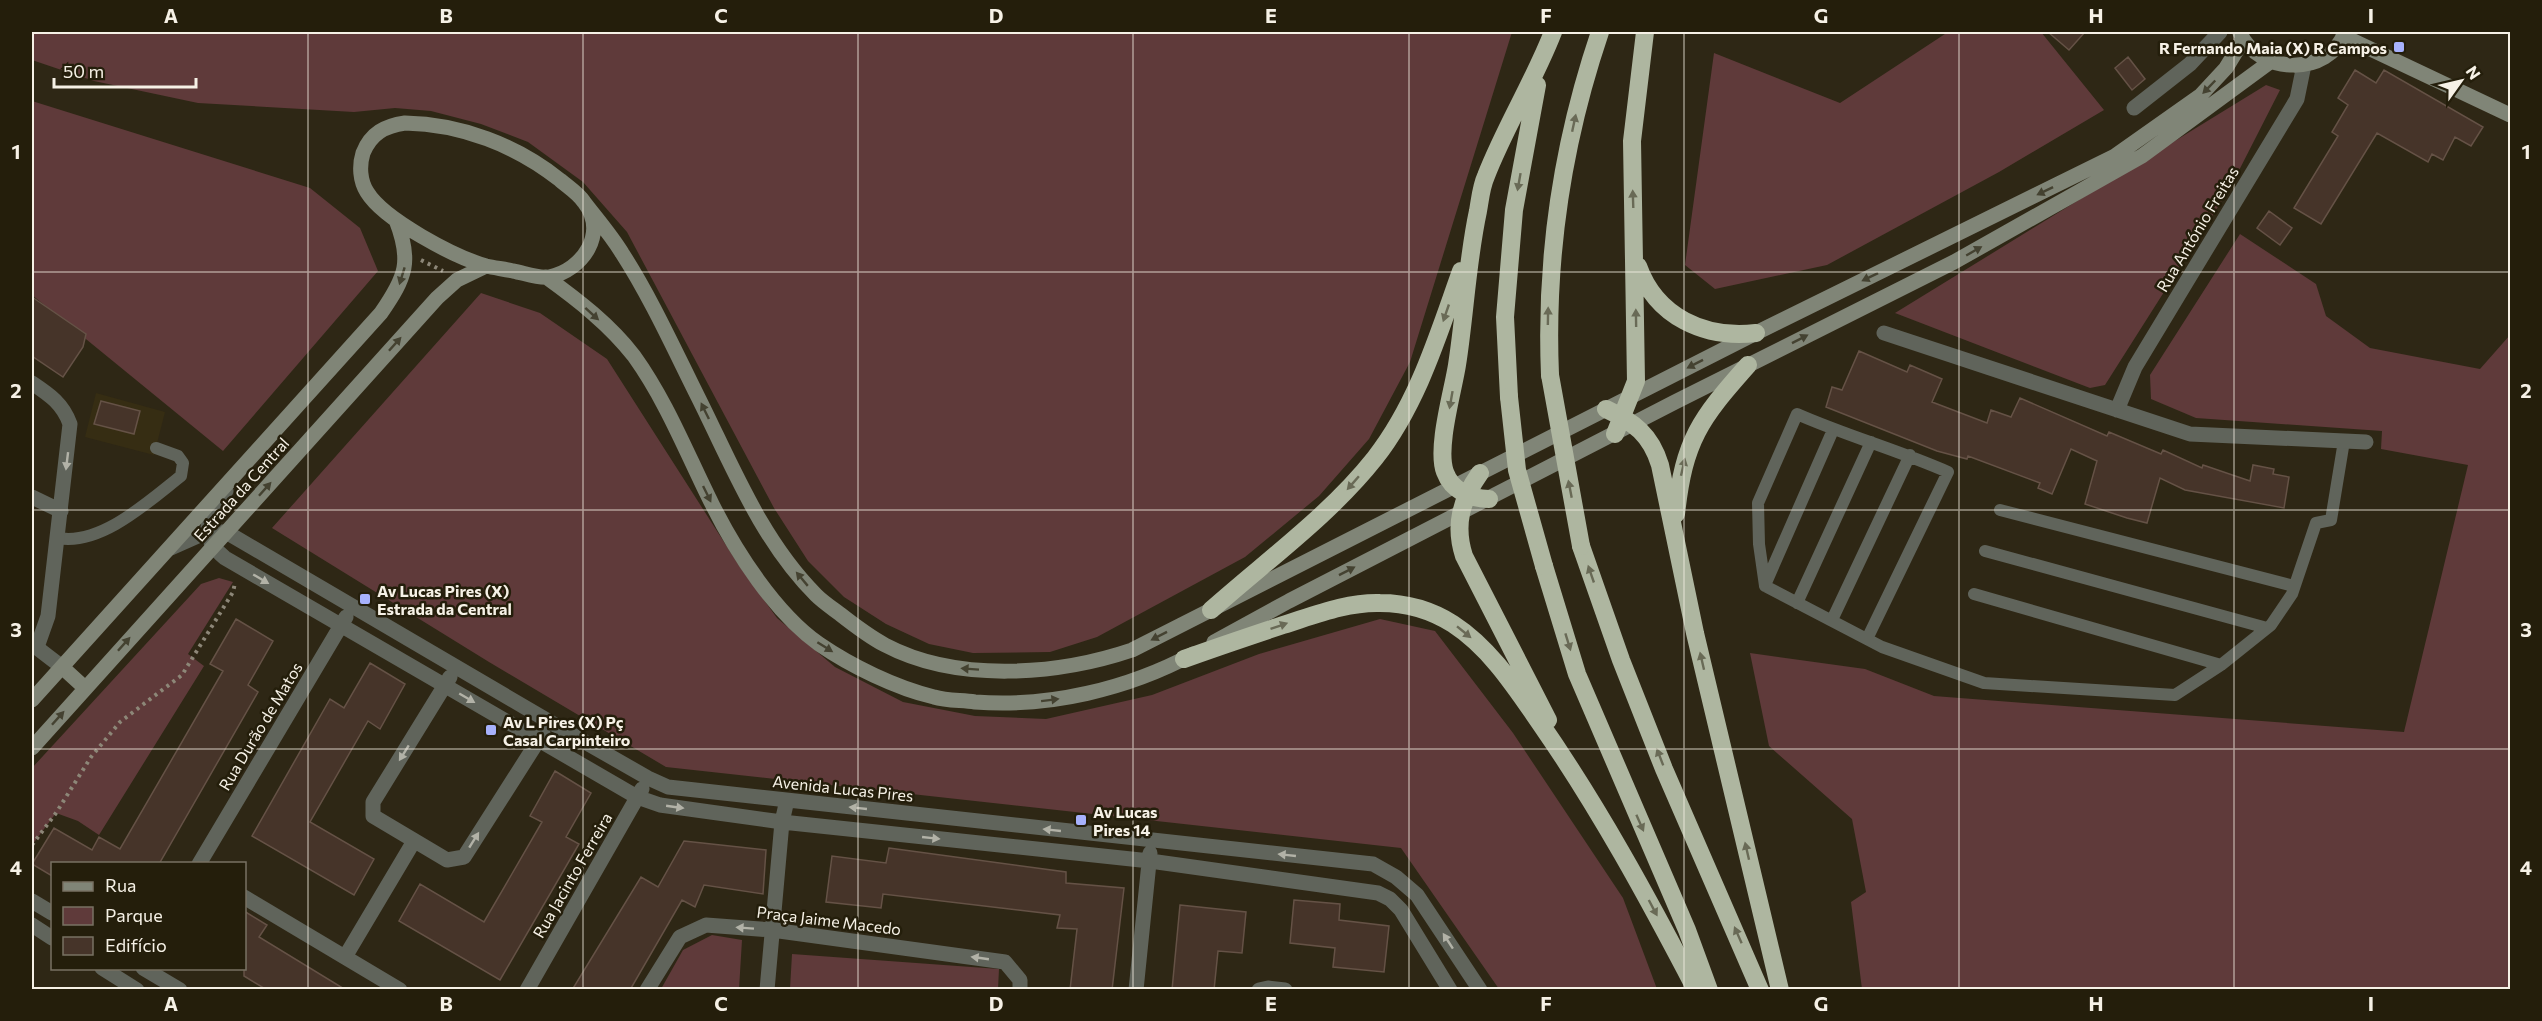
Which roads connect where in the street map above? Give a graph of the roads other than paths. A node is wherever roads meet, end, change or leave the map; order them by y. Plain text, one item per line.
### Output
1 (1552, 32) edge
2 (1600, 32) edge
3 (1645, 32) edge
4 (2220, 32) edge
5 (2344, 34) edge
6 (2242, 36) edge
7 (2270, 62) junction
8 (1541, 63) junction
9 (2304, 65) junction
10 (2134, 108) dead end
11 (2511, 115) edge
12 (584, 202) junction
13 (396, 220) junction
14 (1472, 238) junction
15 (1635, 258) junction
16 (486, 266) junction
17 (546, 278) junction
18 (1756, 333) junction
19 (1884, 333) dead end
20 (1748, 365) junction
21 (32, 383) edge
22 (1631, 397) junction
23 (2116, 410) junction
24 (1621, 417) junction
25 (1833, 430) junction
26 (1615, 434) joint
27 (2344, 441) junction
28 (1871, 442) junction
29 (2366, 442) dead end
30 (156, 448) dead end
31 (1910, 455) junction
32 (243, 466) junction
33 (1480, 473) joint
34 (1461, 491) junction
35 (32, 497) edge
36 (1489, 499) junction
37 (2000, 510) dead end
38 (61, 511) junction
39 (1460, 513) junction
40 (207, 532) junction
41 (225, 532) junction
42 (58, 538) junction
43 (1677, 545) junction
44 (213, 547) junction
45 (169, 549) junction
46 (1985, 551) dead end
47 (1765, 586) junction
48 (2295, 586) junction
49 (1974, 594) dead end
50 (1797, 603) junction
51 (352, 606) junction
52 (1211, 610) junction
53 (1832, 621) junction
54 (341, 624) junction
55 (2267, 628) junction
56 (1867, 639) junction
57 (34, 646) edge
58 (1184, 659) junction
59 (2221, 665) junction
60 (62, 667) junction
61 (457, 667) junction
62 (445, 685) junction
63 (85, 688) junction
64 (32, 700) edge
65 (549, 722) junction
66 (539, 739) junction
67 (32, 748) edge
68 (1571, 767) junction
69 (648, 778) junction
70 (637, 797) junction
71 (787, 800) junction
72 (782, 822) junction
73 (414, 841) junction
74 (1150, 841) junction
75 (1150, 861) junction
76 (200, 862) edge
77 (246, 898) edge
78 (32, 901) edge
79 (51, 913) edge
80 (32, 926) edge
81 (772, 930) junction
82 (51, 937) edge
83 (345, 957) junction
84 (104, 970) edge
85 (135, 970) edge
86 (145, 970) edge
87 (129, 987) edge
88 (180, 990) edge
89 (400, 990) edge
90 (527, 990) edge
91 (647, 990) edge
92 (767, 990) edge
93 (1020, 990) edge
94 (1136, 990) edge
95 (1259, 990) edge
96 (1285, 990) edge
97 (1450, 990) edge
98 (1480, 990) edge
99 (1696, 990) edge
100 (1709, 990) edge
101 (1760, 990) edge
102 (1780, 990) edge

1 - 8 highway
101 -> 2 highway, bridge
15 -> 3 highway
4 - 10 street
5 - 9 main road
5 - 11 main road
6 - 7 main road
6 -> 18 main road
7 - 9 main road
20 -> 7 main road
8 - 14 highway
8 -> 100 highway, bridge
9 - 23 street, Rua António Freitas
12 - 13 main road
12 - 17 main road
52 -> 12 main road
13 - 16 main road
13 -> 32 main road, Estrada da Central
14 -> 34 highway
14 -> 52 highway
15 - 18 highway
22 -> 15 highway
16 - 17 main road
41 -> 16 main road, Estrada da Central
17 -> 58 main road
18 -> 22 main road
19 - 23 street
20 - 24 main road
43 -> 20 highway
21 -> 38 street
22 - 24 highway
23 - 27 street
24 - 26 highway
24 - 33 main road
24 - 43 highway
25 - 28 lane
25 - 47 lane
25 - 47 lane
26 - 36 main road
27 - 29 street
27 - 48 lane
28 - 31 lane
28 - 50 lane
30 - 42 lane
31 - 53 lane
31 - 56 lane
32 - 40 street
32 - 45 main road, Estrada da Central
33 - 34 highway
34 - 36 highway
34 - 39 highway
34 - 52 main road
35 - 38 street
36 - 39 main road
37 - 48 lane
38 - 42 street
58 -> 39 main road
39 - 68 highway
40 - 41 street
40 - 44 street
40 - 45 street
41 - 44 main road, Estrada da Central
41 - 51 street, Avenida Lucas Pires
42 - 57 street
102 -> 43 highway
44 -> 54 street
63 -> 44 main road, Estrada da Central
45 - 60 main road, Estrada da Central
46 - 55 lane
47 - 50 lane
48 - 55 lane
49 - 59 lane
50 - 53 lane
51 - 54 street, Rua Durão de Matos
51 - 61 street, Avenida Lucas Pires
53 - 56 lane
54 - 62 street
54 - 76 street, Rua Durão de Matos
55 - 59 lane
56 - 59 lane
57 - 60 street
58 -> 68 highway
60 - 63 main road
60 - 64 main road, Estrada da Central
61 - 62 street
61 - 65 street, Avenida Lucas Pires
62 -> 66 street
62 -> 73 street
67 -> 63 main road, Estrada da Central
65 - 66 street
65 - 69 street, Avenida Lucas Pires
66 - 70 street
73 -> 66 street
68 -> 99 highway
69 - 70 street, Rua Jacinto Ferreira
69 - 71 street, Avenida Lucas Pires
70 -> 72 street
70 - 90 street, Rua Jacinto Ferreira
71 - 72 street
74 -> 71 street, Avenida Lucas Pires
72 -> 75 street
72 - 81 street
73 - 83 street
74 - 75 street
98 -> 74 street, Avenida Lucas Pires
75 - 94 street
75 - 97 street
77 - 83 street
78 - 79 street
80 - 82 street
81 -> 91 street, Praça Jaime Macedo
81 - 92 street
93 -> 81 street, Praça Jaime Macedo
83 - 89 street
84 - 87 street
85 - 87 street
86 - 88 street
95 - 96 street

